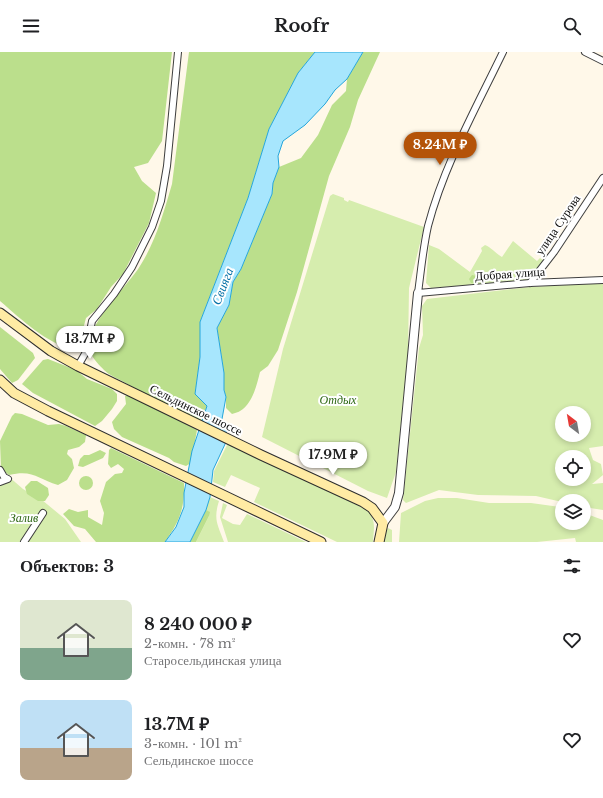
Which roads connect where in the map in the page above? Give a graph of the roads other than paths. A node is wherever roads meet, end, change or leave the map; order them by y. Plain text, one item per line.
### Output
1 (178, 52) edge
2 (503, 52) edge
3 (585, 52) edge
4 (603, 61) edge
5 (603, 178) edge
6 (603, 280) edge
7 (530, 283) junction
8 (418, 293) junction
9 (0, 313) edge
10 (78, 366) junction
11 (0, 380) edge
12 (0, 470) edge
13 (0, 482) edge
14 (43, 513) dead end
15 (383, 523) junction
16 (24, 542) edge
17 (320, 542) edge
18 (379, 542) edge

1 - 10 street
2 - 8 street
3 - 4 street
5 - 7 street, улица Сурова
6 - 7 street, Добрая улица
7 - 8 street, Добрая улица
8 - 15 street
9 - 10 main road, Сельдинское шоссе
10 - 15 main road, Сельдинское шоссе
11 - 17 main road
12 - 13 street
14 - 16 street
15 - 18 main road

